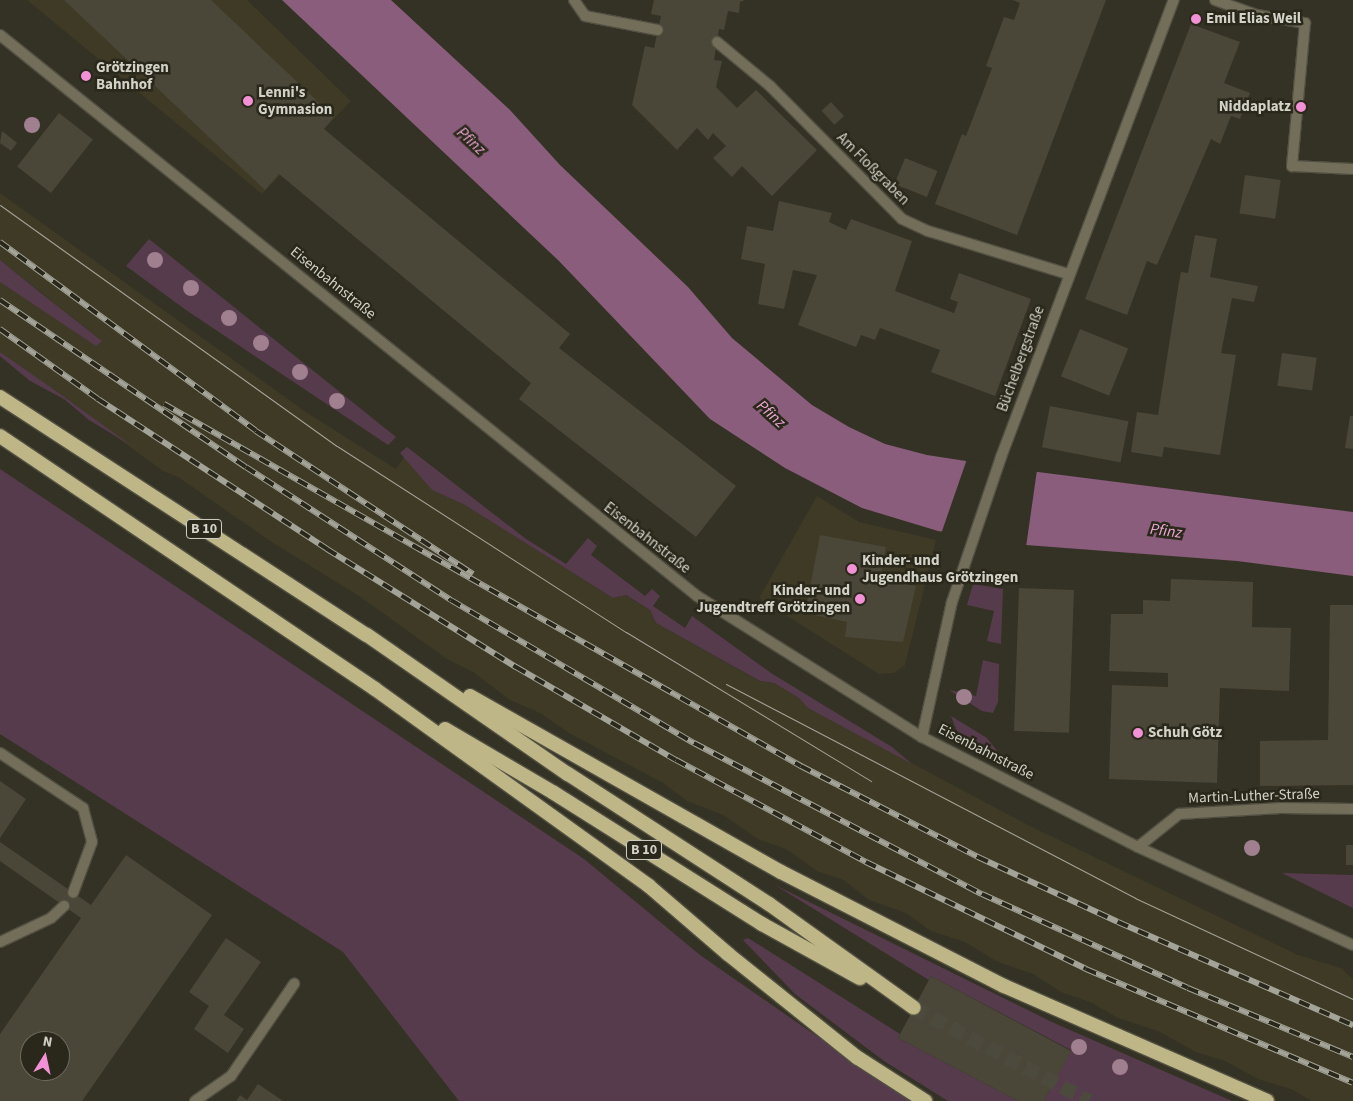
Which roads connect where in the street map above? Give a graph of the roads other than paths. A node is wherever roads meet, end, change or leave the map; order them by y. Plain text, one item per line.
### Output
1 (574, 0) edge
2 (1174, 0) edge
3 (1215, 0) edge
4 (658, 30) dead end
5 (0, 35) edge
6 (717, 42) dead end
7 (1353, 169) edge
8 (1068, 274) junction
9 (0, 397) edge
10 (0, 436) edge
11 (408, 662) junction
12 (376, 689) junction
13 (922, 736) junction
14 (0, 753) edge
15 (1353, 809) edge
16 (1138, 847) junction
17 (73, 893) dead end
18 (64, 906) dead end
19 (0, 942) edge
20 (1353, 946) edge
21 (294, 984) dead end
22 (195, 1101) edge
23 (925, 1101) edge
24 (1267, 1101) edge

1 - 4 street
2 - 8 street, Büchelbergstraße
3 - 7 street
5 - 13 street, Eisenbahnstraße
6 - 8 street, Am Floßgraben
8 - 13 street, Büchelbergstraße
9 - 11 highway, B 10
10 - 12 highway, B 10
11 - 12 highway, B 10
11 - 24 highway
12 - 23 highway
13 - 16 street, Eisenbahnstraße
14 - 17 street
15 - 16 street, Martin-Luther-Straße
16 - 20 street, Eisenbahnstraße
18 - 19 street
21 - 22 street

